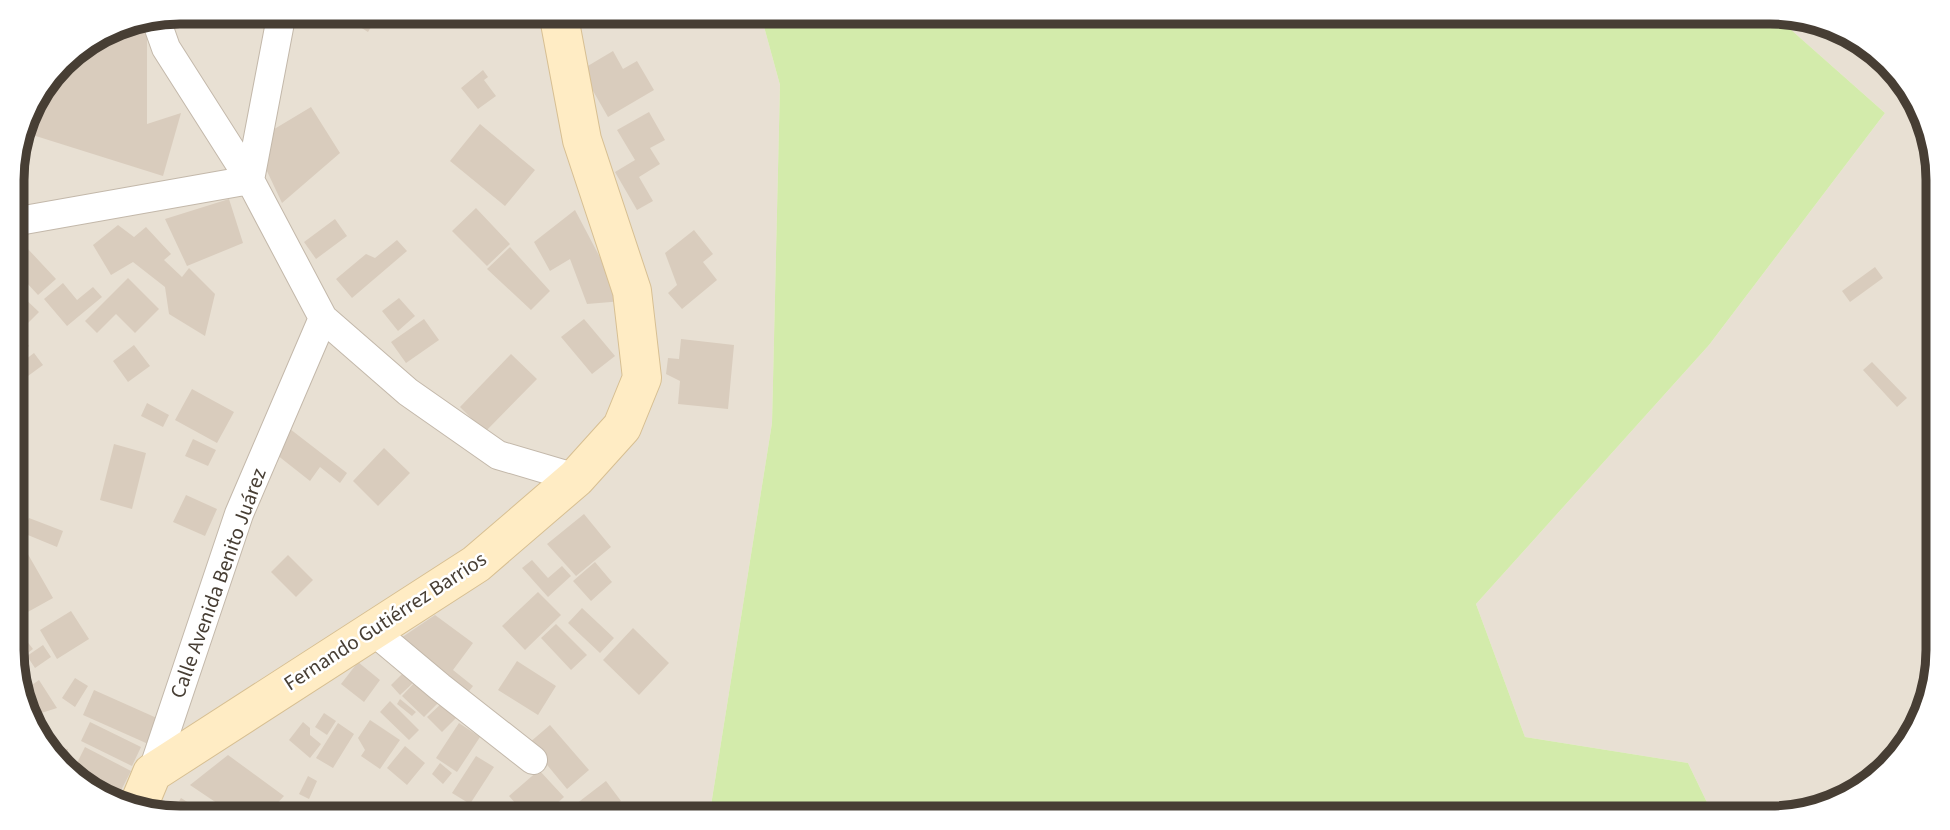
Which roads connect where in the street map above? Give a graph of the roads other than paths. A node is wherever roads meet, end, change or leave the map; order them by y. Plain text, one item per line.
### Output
1 (280, 25) edge
2 (560, 25) edge
3 (158, 27) edge
4 (250, 180) junction
5 (25, 220) edge
6 (323, 318) junction
7 (576, 478) junction
8 (372, 630) junction
9 (533, 760) dead end
10 (152, 773) junction
11 (141, 800) edge

1 - 4 street
2 - 7 main road, Fernando Gutiérrez Barrios
3 - 4 street
4 - 5 street
4 - 6 street
6 - 7 street
6 - 10 street, Calle Avenida Benito Juárez
7 - 8 main road, Fernando Gutiérrez Barrios
8 - 9 street
8 - 10 main road, Fernando Gutiérrez Barrios
10 - 11 main road

